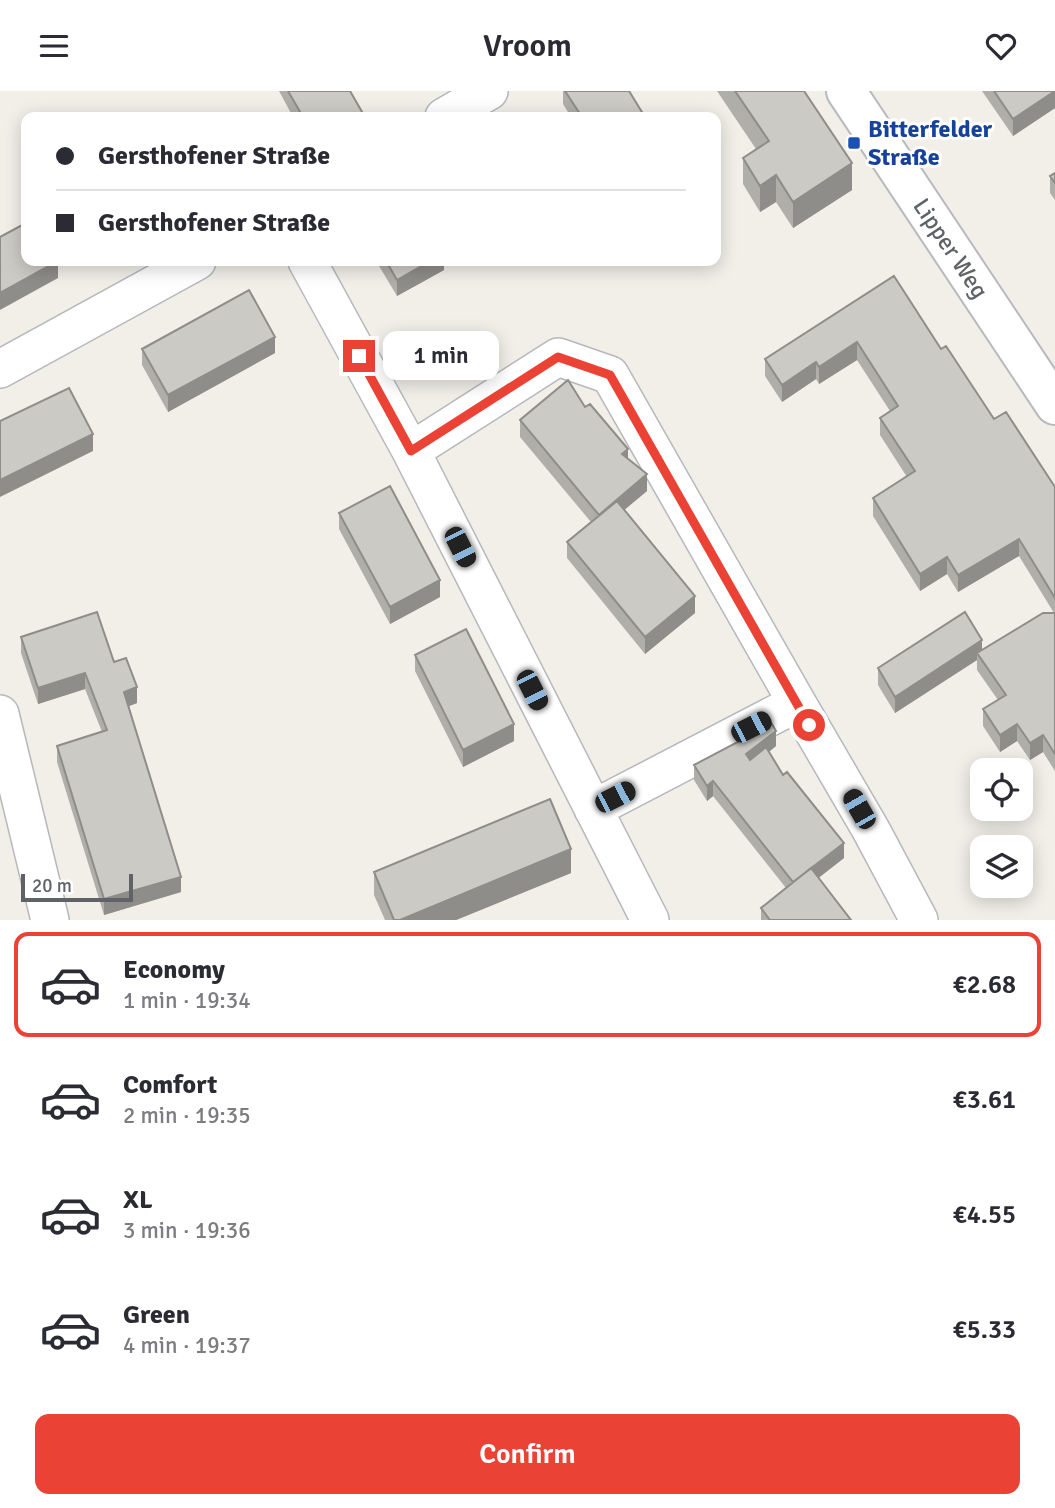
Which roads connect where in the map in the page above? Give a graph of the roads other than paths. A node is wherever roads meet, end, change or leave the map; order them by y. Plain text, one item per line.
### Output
1 (489, 91) edge
2 (846, 91) edge
3 (453, 112) edge
4 (188, 266) edge
5 (310, 266) edge
6 (0, 369) edge
7 (1055, 405) edge
8 (411, 451) junction
9 (797, 703) junction
10 (0, 714) edge
11 (593, 809) junction
12 (52, 918) edge
13 (650, 920) edge
14 (919, 920) edge

1 - 3 street
2 - 7 street, Lipper Weg
4 - 6 street
5 - 8 street
8 - 9 street
8 - 11 street
9 - 11 street
9 - 14 street
10 - 12 street
11 - 13 street

